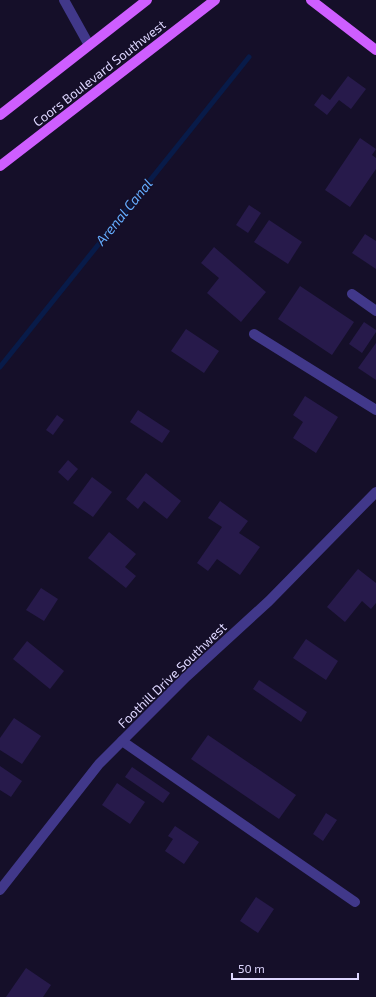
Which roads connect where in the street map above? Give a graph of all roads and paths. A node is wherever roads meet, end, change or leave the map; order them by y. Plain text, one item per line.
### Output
1 (64, 0) edge
2 (147, 0) edge
3 (215, 0) edge
4 (312, 0) edge
5 (89, 45) junction
6 (376, 50) edge
7 (0, 115) edge
8 (0, 166) edge
9 (352, 294) dead end
10 (376, 311) edge
11 (254, 334) dead end
12 (376, 410) edge
13 (376, 492) edge
14 (122, 741) junction
15 (0, 890) edge
16 (355, 902) dead end

1 - 5 street
2 - 5 main road
3 - 8 main road, Coors Boulevard Southwest
4 - 6 main road
5 - 7 main road
9 - 10 street
11 - 12 street
13 - 14 street, Foothill Drive Southwest
14 - 15 street, Foothill Drive Southwest
14 - 16 street

